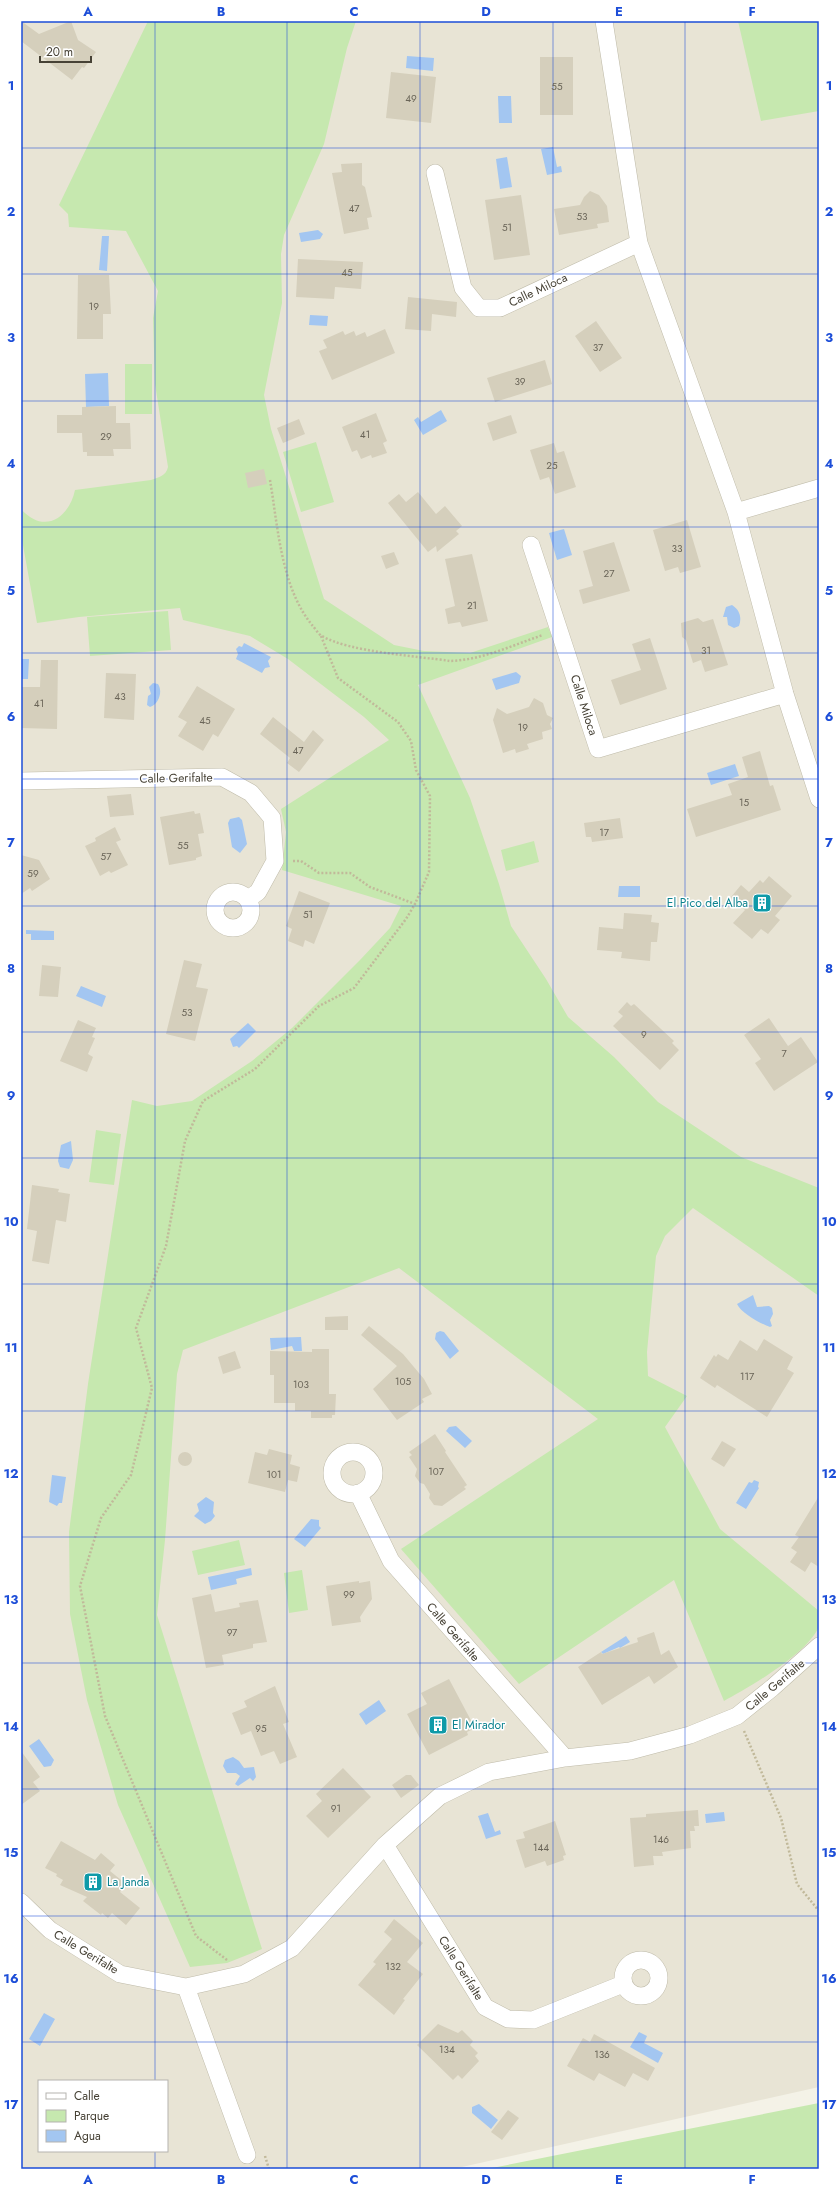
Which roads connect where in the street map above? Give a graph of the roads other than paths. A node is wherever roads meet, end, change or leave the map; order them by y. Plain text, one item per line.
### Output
1 (604, 21) edge
2 (435, 173) dead end
3 (639, 243) junction
4 (819, 488) edge
5 (736, 512) junction
6 (531, 545) dead end
7 (785, 694) junction
8 (815, 765) edge
9 (21, 781) edge
10 (819, 798) edge
11 (248, 899) dead end
12 (358, 1493) dead end
13 (819, 1646) edge
14 (565, 1758) junction
15 (385, 1845) junction
16 (21, 1902) edge
17 (623, 1984) dead end
18 (186, 1987) junction
19 (247, 2155) dead end

1 - 3 street
2 - 3 street, Calle Miloca
3 - 5 street
4 - 5 street
5 - 7 street
6 - 7 street, Calle Miloca
7 - 8 street
8 - 10 street
9 - 11 street, Calle Gerifalte
12 - 14 street, Calle Gerifalte
13 - 14 street, Calle Gerifalte
14 - 15 street, Calle Gerifalte
15 - 17 street, Calle Gerifalte
15 - 18 street, Calle Gerifalte
16 - 18 street, Calle Gerifalte
18 - 19 street

